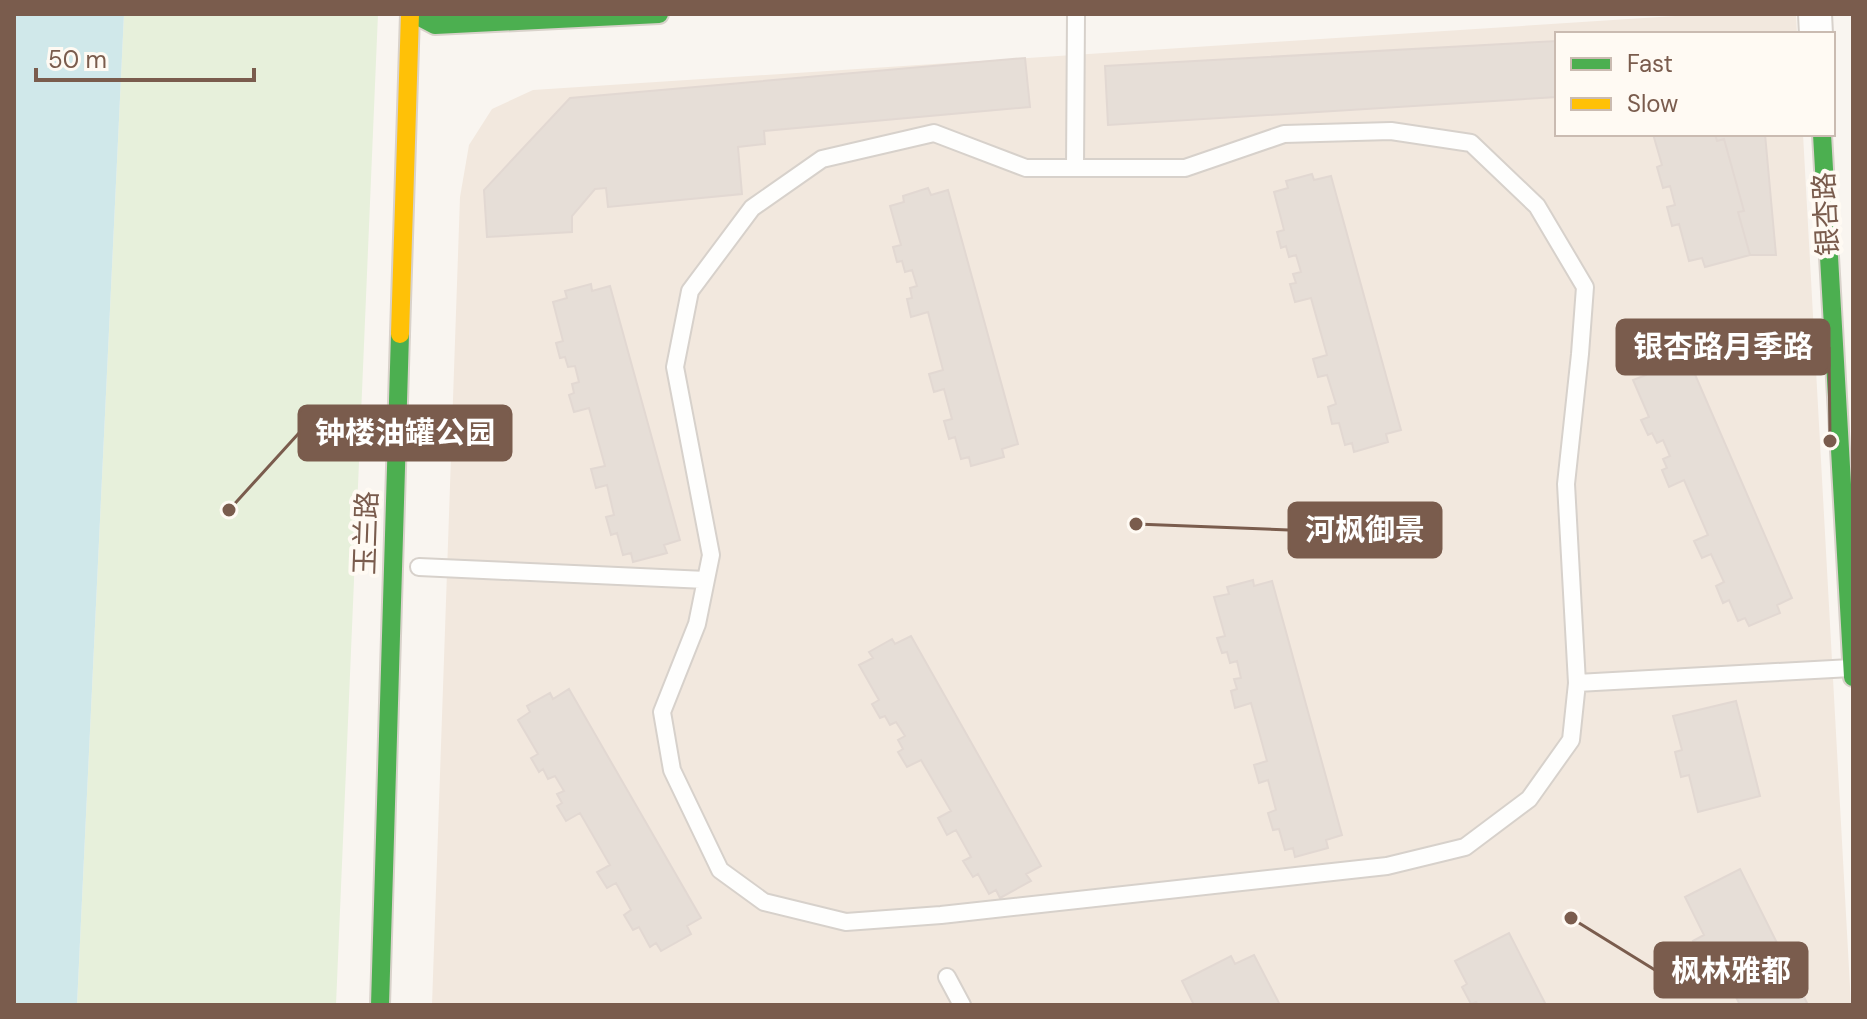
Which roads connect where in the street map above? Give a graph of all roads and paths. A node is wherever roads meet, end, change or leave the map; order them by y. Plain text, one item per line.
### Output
1 (412, 14) edge
2 (659, 14) edge
3 (1076, 14) edge
4 (435, 27) edge
5 (1822, 136) edge
6 (1075, 168) junction
7 (419, 567) dead end
8 (706, 580) junction
9 (1852, 668) edge
10 (1853, 677) edge
11 (1577, 683) junction
12 (947, 977) dead end
13 (380, 1005) edge
14 (962, 1005) edge

1 - 4 street
1 - 13 street, 玉兰路
2 - 4 street
3 - 6 lane
5 - 9 street, 银杏路
6 - 8 lane
6 - 11 lane
7 - 8 lane
8 - 11 lane
9 - 10 street, 银杏路
9 - 11 lane
12 - 14 lane

